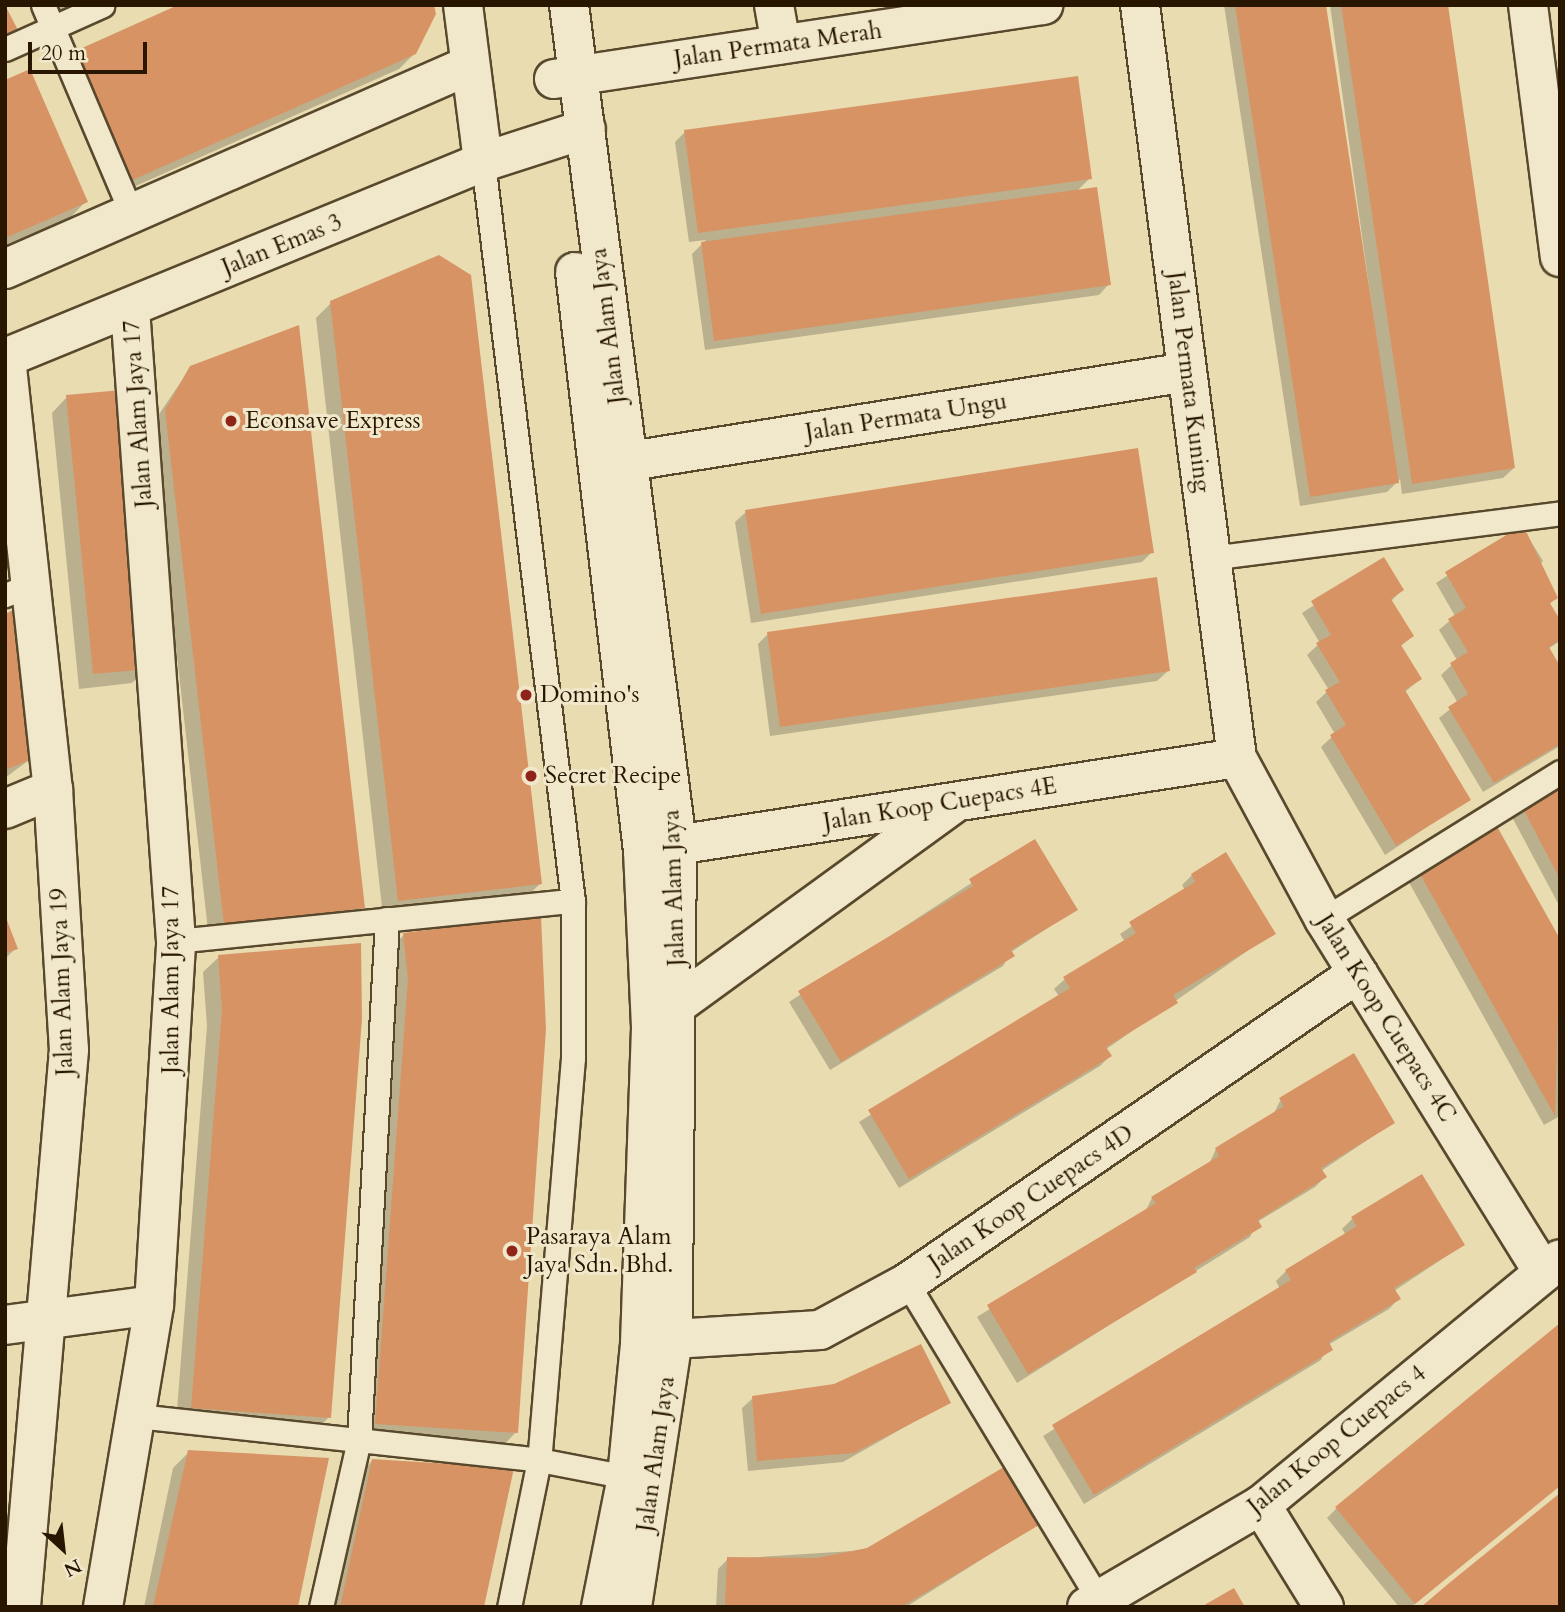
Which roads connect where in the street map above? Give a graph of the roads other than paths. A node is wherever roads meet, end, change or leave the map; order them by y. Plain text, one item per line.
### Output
1 (43, 5) edge
2 (103, 5) edge
3 (464, 5) edge
4 (544, 5) edge
5 (569, 5) edge
6 (774, 5) edge
7 (1042, 5) edge
8 (1140, 5) edge
9 (1528, 5) edge
10 (52, 28) junction
11 (780, 44) junction
12 (5, 49) edge
13 (470, 65) junction
14 (567, 76) junction
15 (573, 133) junction
16 (483, 162) junction
17 (131, 212) junction
18 (1560, 257) edge
19 (5, 269) edge
20 (130, 307) junction
21 (5, 358) edge
22 (1187, 372) junction
23 (624, 462) junction
24 (1560, 513) edge
25 (1211, 558) junction
26 (18, 590) edge
27 (1237, 758) junction
28 (1560, 772) edge
29 (52, 789) junction
30 (958, 801) junction
31 (5, 809) edge
32 (660, 848) junction
33 (573, 901) junction
34 (387, 919) junction
35 (1324, 919) junction
36 (176, 941) junction
37 (1358, 973) junction
38 (678, 1004) junction
39 (1551, 1266) edge
40 (907, 1283) junction
41 (154, 1306) junction
42 (45, 1319) junction
43 (5, 1325) edge
44 (673, 1339) junction
45 (137, 1416) junction
46 (359, 1440) junction
47 (540, 1460) junction
48 (626, 1477) junction
49 (1261, 1505) junction
50 (1096, 1605) edge
51 (21, 1607) edge
52 (103, 1607) edge
53 (321, 1607) edge
54 (509, 1607) edge
55 (601, 1607) edge
56 (632, 1607) edge
57 (1324, 1607) edge

1 - 10 lane
2 - 10 lane
3 - 13 street
4 - 14 street, Jalan Alam Jaya
5 - 14 street, Jalan Alam Jaya
6 - 11 street
7 - 11 street, Jalan Permata Merah
8 - 22 street, Jalan Permata Kuning
9 - 18 street
10 - 12 lane
10 - 17 lane
11 - 14 street, Jalan Permata Merah
13 - 16 street
13 - 17 street
14 - 15 street, Jalan Alam Jaya
15 - 16 street, Jalan Emas 3
15 - 23 street, Jalan Alam Jaya
15 - 32 street, Jalan Alam Jaya
16 - 20 street, Jalan Emas 3
16 - 33 lane
17 - 19 street
20 - 21 street, Jalan Emas 3
20 - 36 street, Jalan Alam Jaya 17
21 - 26 street, Jalan Alam Jaya 19
22 - 23 street, Jalan Permata Ungu
22 - 25 street, Jalan Permata Kuning
23 - 32 street, Jalan Alam Jaya
24 - 25 lane
25 - 27 street, Jalan Permata Kuning
26 - 29 street, Jalan Alam Jaya 19
27 - 30 street, Jalan Koop Cuepacs 4E
27 - 35 street, Jalan Koop Cuepacs 4C
28 - 35 lane
29 - 31 street
29 - 42 street, Jalan Alam Jaya 19
30 - 32 street, Jalan Koop Cuepacs 4E
30 - 38 street
32 - 38 street, Jalan Alam Jaya
32 - 48 street, Jalan Alam Jaya
33 - 34 lane
33 - 47 lane
34 - 36 lane
34 - 46 lane
35 - 37 street, Jalan Koop Cuepacs 4C
36 - 41 street, Jalan Alam Jaya 17
37 - 39 street, Jalan Koop Cuepacs 4C
37 - 40 street, Jalan Koop Cuepacs 4D
38 - 44 street, Jalan Alam Jaya
39 - 49 street, Jalan Koop Cuepacs 4
40 - 44 street, Jalan Koop Cuepacs 4D
40 - 50 lane
41 - 42 street
41 - 45 street, Jalan Alam Jaya 17
42 - 43 street
42 - 51 street, Jalan Alam Jaya 19
44 - 56 street, Jalan Alam Jaya
45 - 46 lane
45 - 52 street, Jalan Alam Jaya 17
46 - 47 lane
46 - 53 lane
47 - 48 lane
47 - 54 lane
48 - 55 street, Jalan Alam Jaya
49 - 50 street, Jalan Koop Cuepacs 4
49 - 57 street

